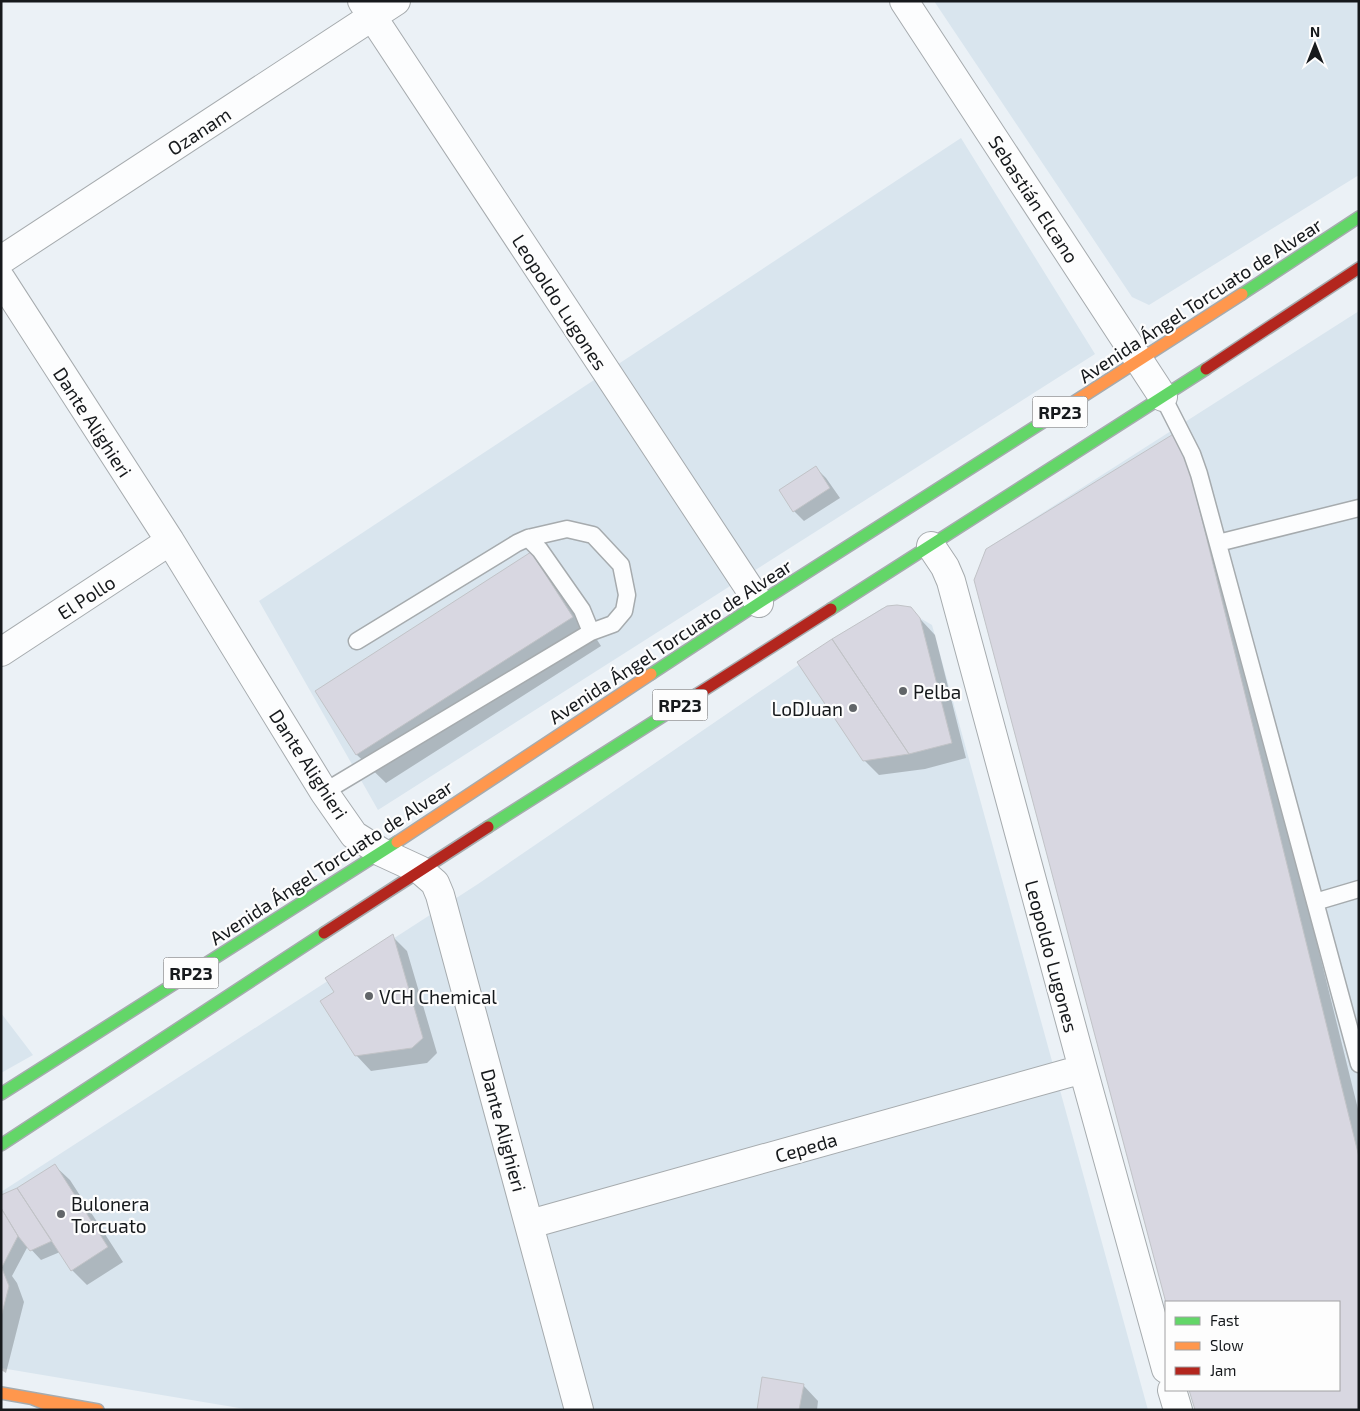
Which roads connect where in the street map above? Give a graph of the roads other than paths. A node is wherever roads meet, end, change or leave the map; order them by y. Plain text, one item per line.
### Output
1 (396, 1) edge
2 (904, 1) edge
3 (367, 9) edge
4 (1359, 216) edge
5 (1, 260) edge
6 (1359, 268) edge
7 (1, 279) edge
8 (1140, 360) junction
9 (1163, 397) junction
10 (1359, 508) edge
11 (528, 538) junction
12 (170, 541) junction
13 (1218, 543) junction
14 (931, 546) junction
15 (759, 603) junction
16 (591, 632) junction
17 (358, 641) dead end
18 (1, 652) edge
19 (324, 792) junction
20 (381, 852) junction
21 (420, 870) junction
22 (1359, 889) edge
23 (1315, 902) junction
24 (1359, 1064) edge
25 (1083, 1069) junction
26 (1, 1094) edge
27 (1, 1144) edge
28 (530, 1224) junction
29 (1165, 1365) edge
30 (1172, 1391) edge
31 (1, 1393) edge
32 (33, 1399) junction
33 (61, 1410) edge
34 (98, 1410) edge
35 (579, 1410) edge
36 (1178, 1410) edge

1 - 3 street, Ozanam
2 - 8 street, Sebastián Elcano
3 - 5 street, Ozanam
3 - 15 street, Leopoldo Lugones
4 - 8 main road, Avenida Ángel Torcuato de Alvear / RP23
6 - 9 main road, RP23
7 - 12 street, Dante Alighieri
8 - 9 street, Sebastián Elcano
8 - 15 main road, Avenida Ángel Torcuato de Alvear / RP23
9 - 13 lane
9 - 14 main road, RP23
10 - 13 lane
11 - 16 lane
11 - 16 lane
11 - 17 lane
12 - 18 street, El Pollo
12 - 19 street, Dante Alighieri
13 - 23 lane
14 - 21 main road, RP23
14 - 25 street, Leopoldo Lugones
15 - 20 main road, Avenida Ángel Torcuato de Alvear / RP23
16 - 19 lane
19 - 20 street, Dante Alighieri
20 - 21 street, Dante Alighieri
20 - 26 main road, Avenida Ángel Torcuato de Alvear / RP23
21 - 27 main road, RP23
21 - 28 street, Dante Alighieri
22 - 23 lane
23 - 24 lane
25 - 28 street, Cepeda
25 - 29 street, Leopoldo Lugones
28 - 35 street, Dante Alighieri
30 - 36 street
31 - 32 main road
32 - 33 main road
32 - 34 main road

